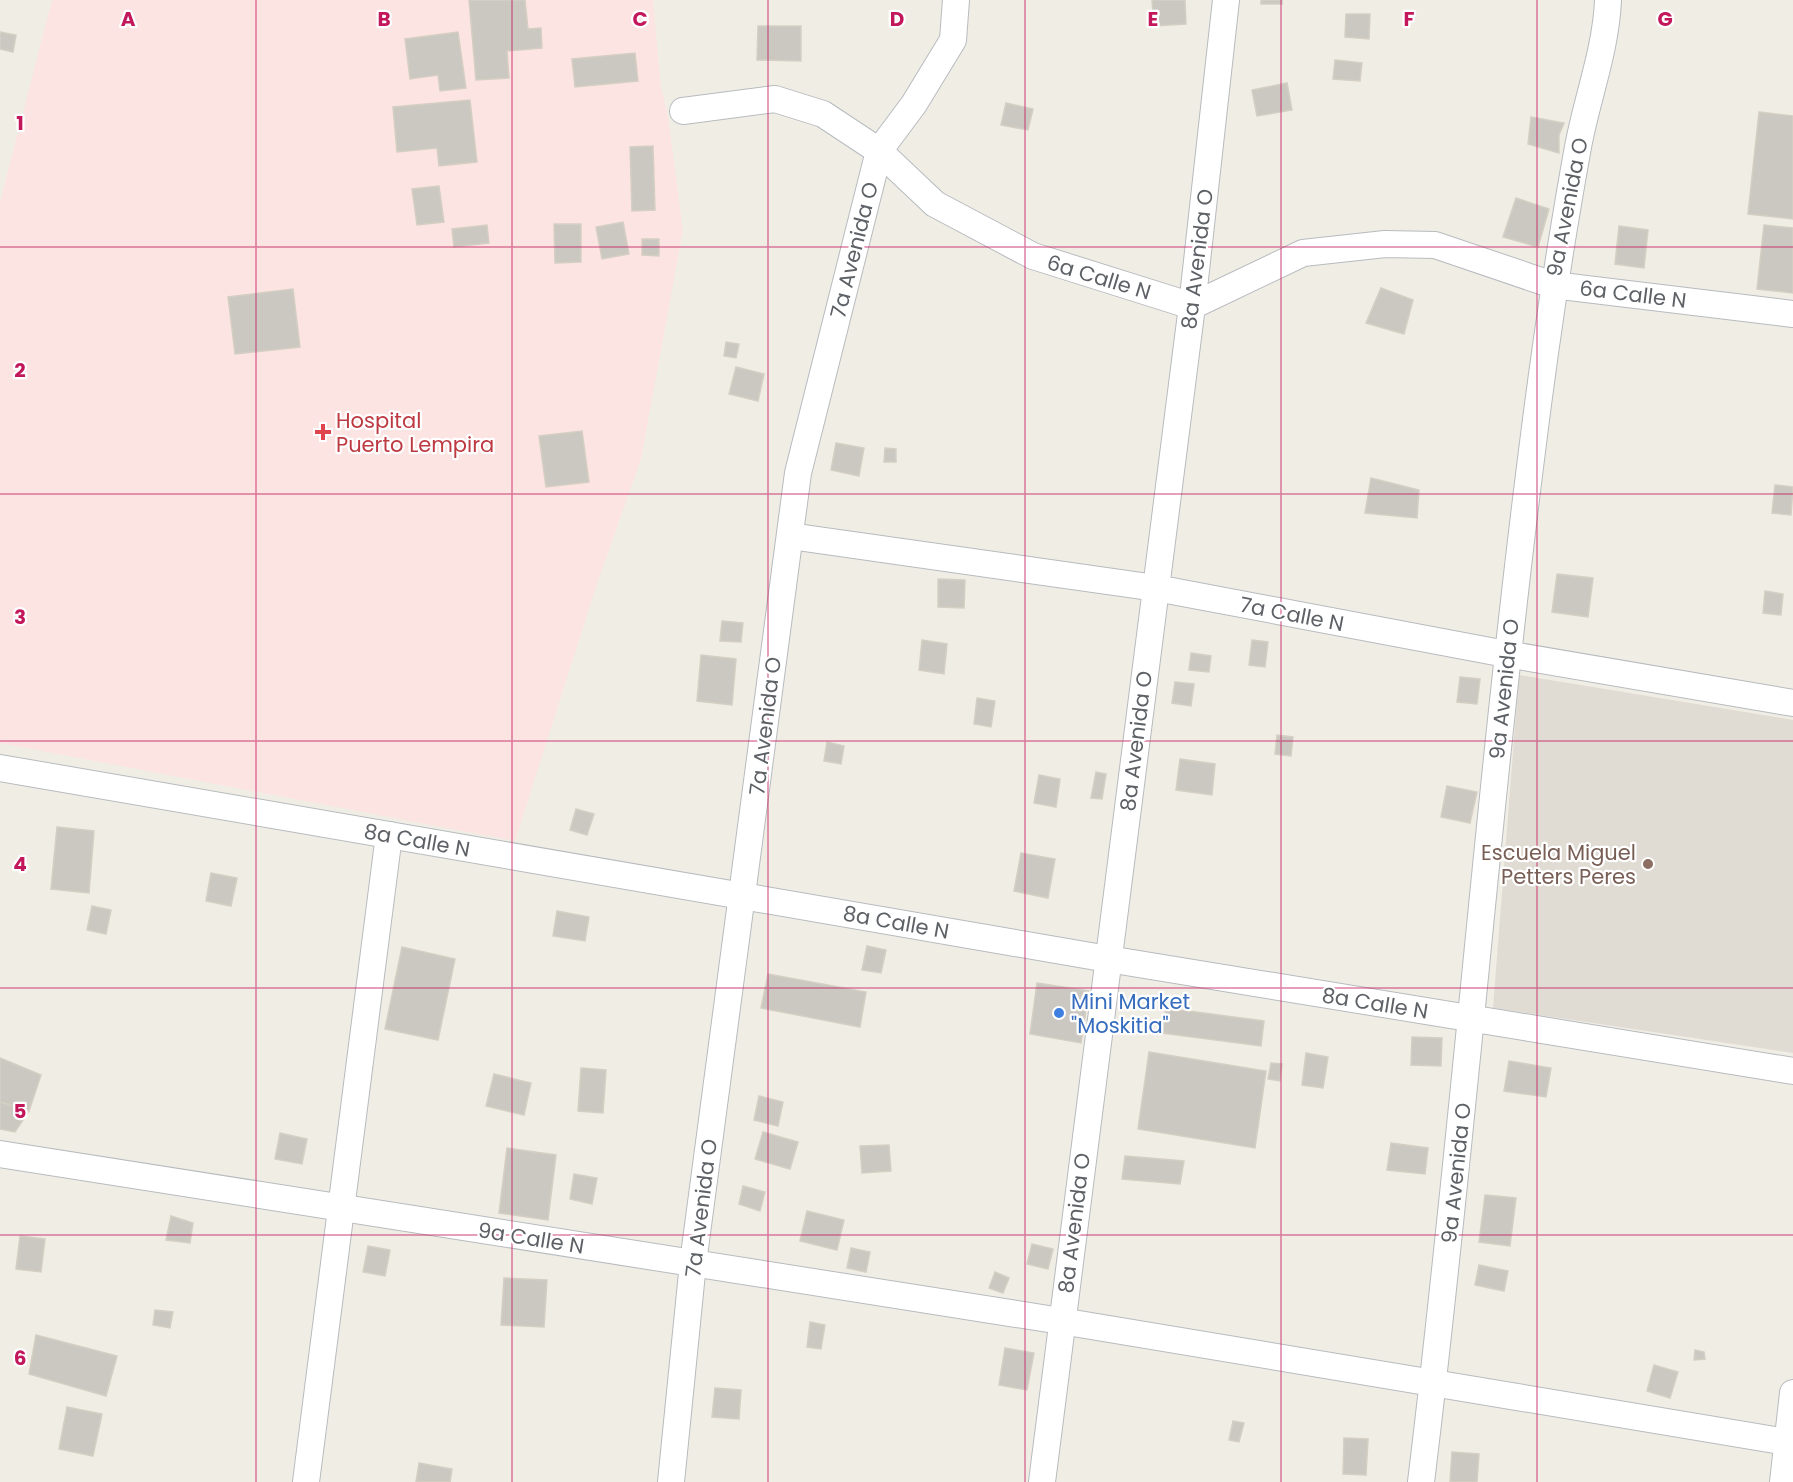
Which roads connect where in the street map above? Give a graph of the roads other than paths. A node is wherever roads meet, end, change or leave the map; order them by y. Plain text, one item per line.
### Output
1 (956, 0) edge
2 (1226, 0) edge
3 (1608, 0) edge
4 (683, 111) dead end
5 (879, 151) junction
6 (1553, 285) junction
7 (1192, 306) junction
8 (1793, 314) edge
9 (790, 536) junction
10 (1156, 588) junction
11 (1506, 654) junction
12 (1793, 703) edge
13 (0, 768) edge
14 (389, 835) junction
15 (743, 896) junction
16 (1108, 959) junction
17 (1472, 1018) junction
18 (1793, 1071) edge
19 (0, 1154) edge
20 (340, 1208) junction
21 (693, 1263) junction
22 (1061, 1321) junction
23 (1433, 1383) junction
24 (1793, 1393) edge
25 (1790, 1443) edge
26 (306, 1482) edge
27 (671, 1482) edge
28 (1042, 1482) edge
29 (1421, 1482) edge
30 (1784, 1482) edge

1 - 5 street, 7a Avenida O
2 - 7 street, 8a Avenida O
3 - 6 street, 9a Avenida O
4 - 5 street, 6a Calle N
5 - 7 street, 6a Calle N
5 - 9 street, 7a Avenida O
6 - 7 street, 6a Calle N
6 - 8 street, 6a Calle N
6 - 11 street, 9a Avenida O
7 - 10 street, 8a Avenida O
9 - 10 street, 7a Calle N
9 - 15 street, 7a Avenida O
10 - 11 street, 7a Calle N
10 - 16 street, 8a Avenida O
11 - 12 street, 7a Calle N
11 - 17 street, 9a Avenida O
13 - 14 street, 8a Calle N
14 - 15 street, 8a Calle N
14 - 20 street
15 - 16 street, 8a Calle N
15 - 21 street, 7a Avenida O
16 - 17 street, 8a Calle N
16 - 22 street, 8a Avenida O
17 - 18 street, 8a Calle N
17 - 23 street, 9a Avenida O
19 - 20 street, 9a Calle N
20 - 21 street, 9a Calle N
20 - 26 street
21 - 22 street, 9a Calle N
21 - 27 street, 7a Avenida O
22 - 23 street
22 - 28 street, 8a Avenida O
23 - 25 street
23 - 29 street, 9a Avenida O
24 - 25 street
25 - 30 street

